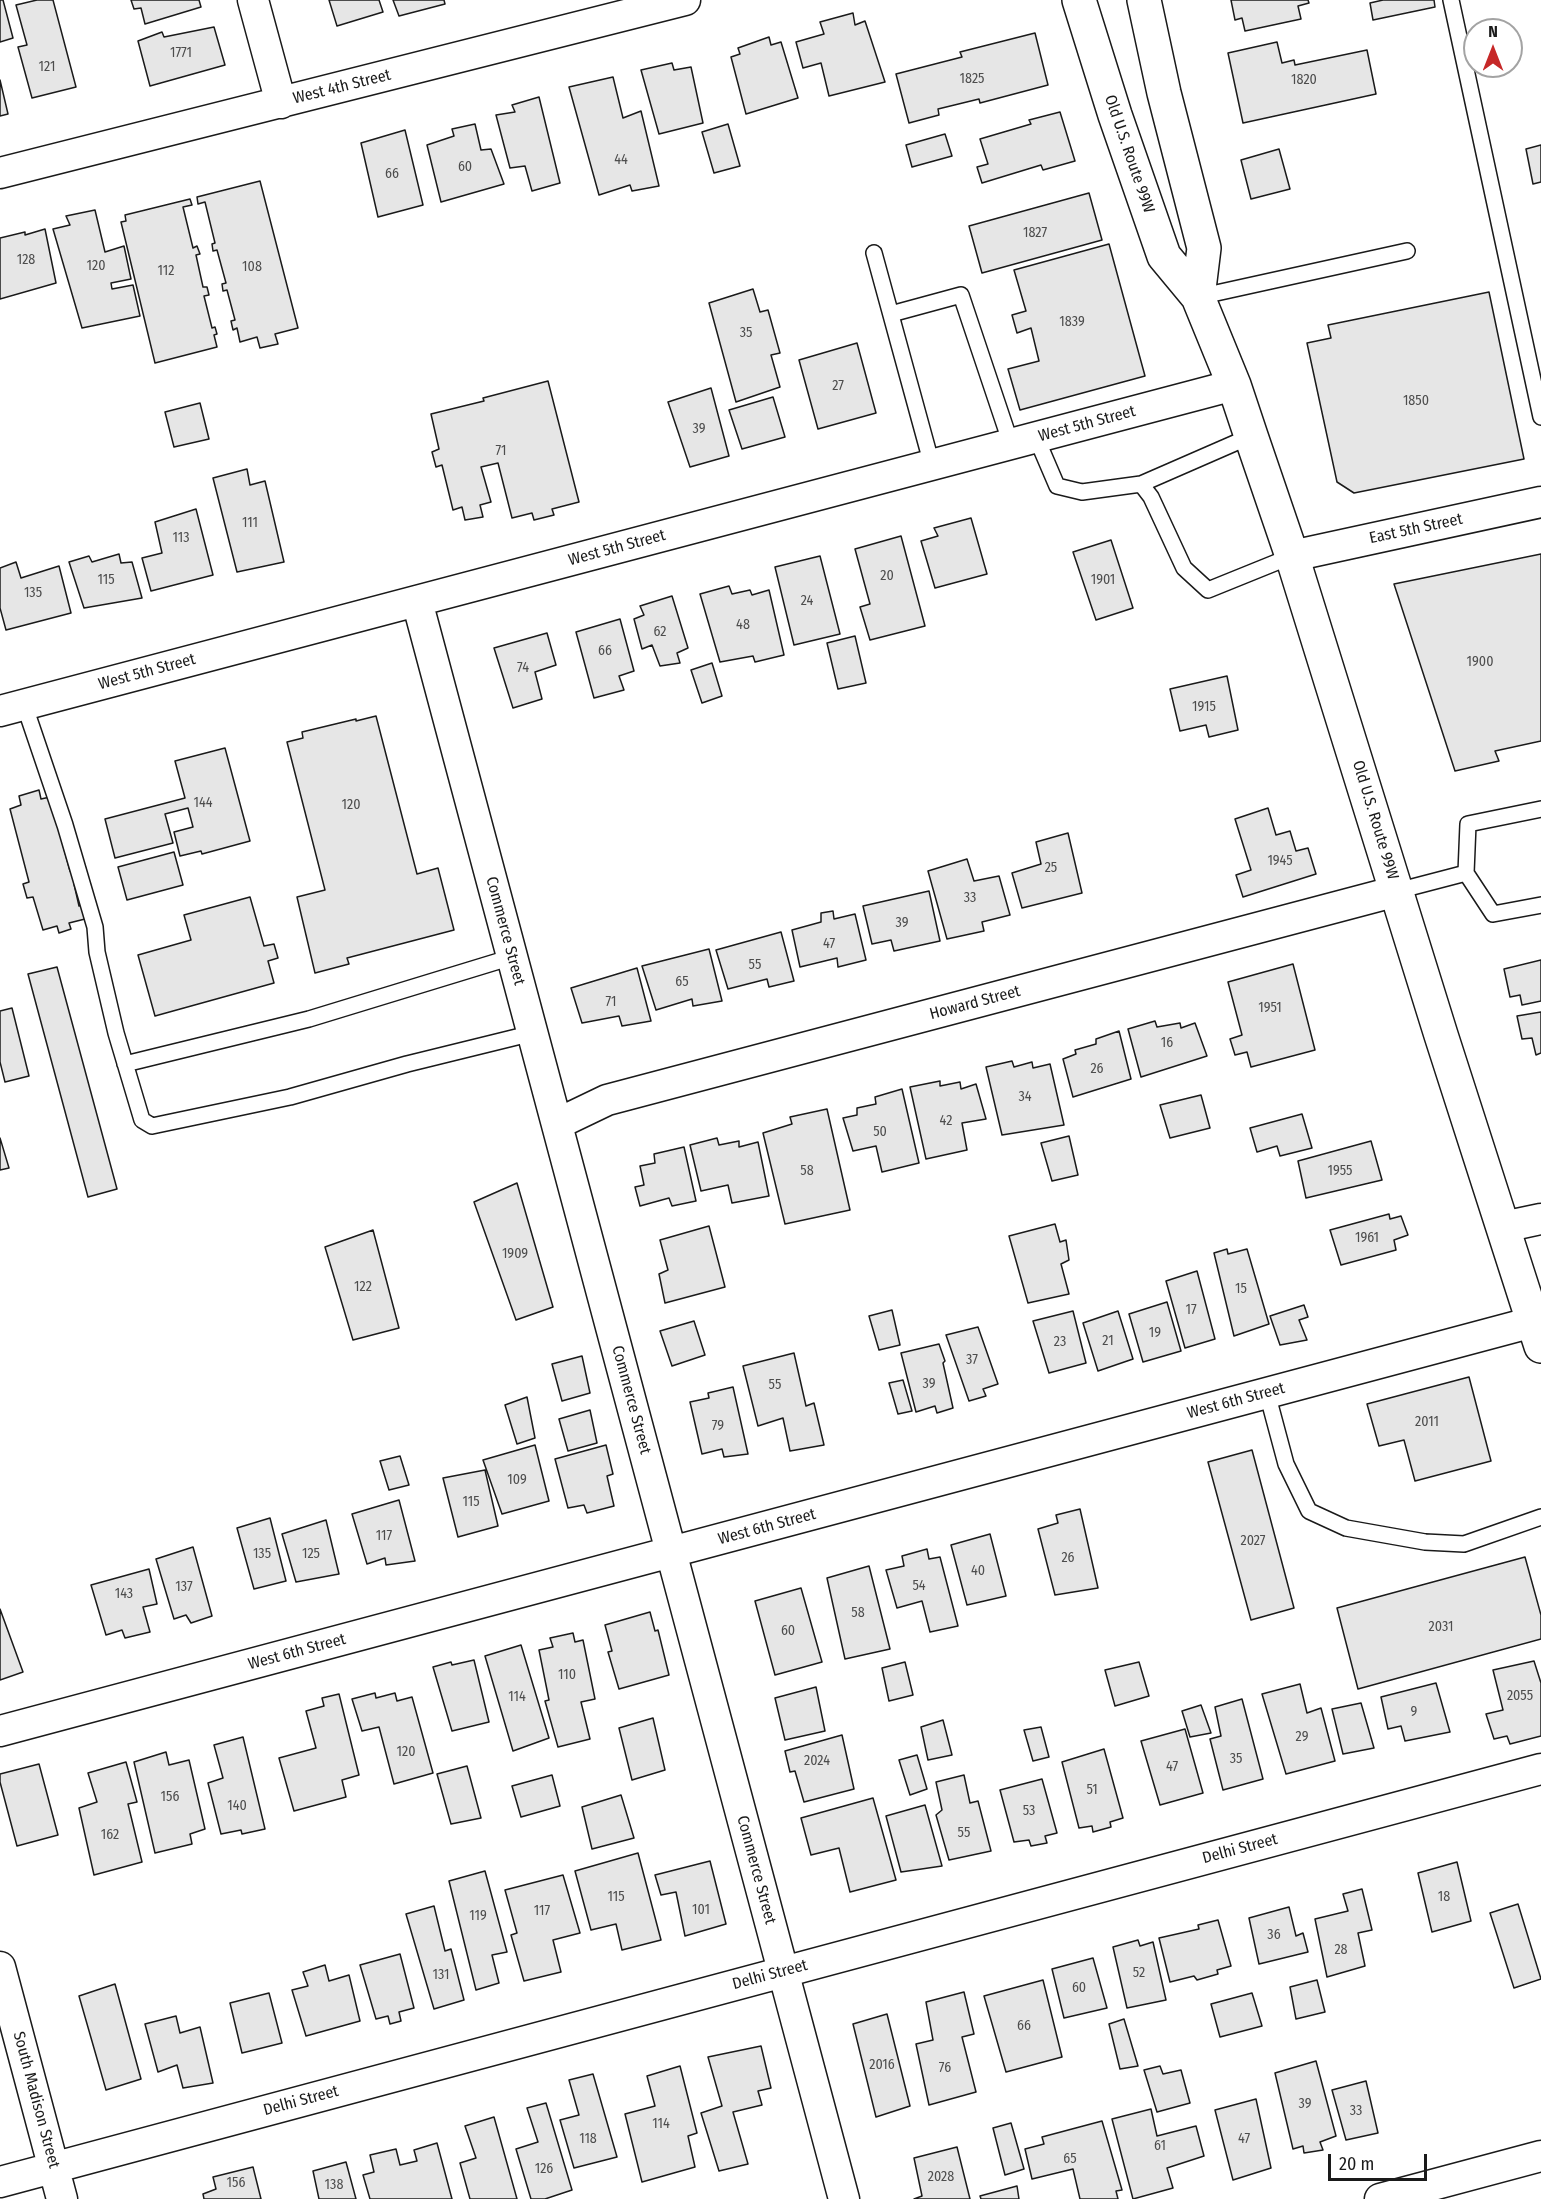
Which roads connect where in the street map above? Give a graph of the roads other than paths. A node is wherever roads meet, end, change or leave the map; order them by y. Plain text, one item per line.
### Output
1 (253, 0) edge
2 (685, 0) edge
3 (1079, 0) edge
4 (1144, 0) edge
5 (1452, 0) edge
6 (281, 103) junction
7 (0, 173) edge
8 (1407, 251) dead end
9 (874, 253) dead end
10 (1198, 297) junction
11 (891, 314) junction
12 (1234, 385) junction
13 (1541, 417) edge
14 (1251, 436) junction
15 (1023, 441) junction
16 (932, 465) junction
17 (1141, 484) junction
18 (1541, 502) edge
19 (1292, 556) junction
20 (417, 601) junction
21 (12, 707) edge
22 (1541, 809) edge
23 (1466, 873) junction
24 (1397, 891) junction
25 (1541, 905) edge
26 (512, 957) junction
27 (533, 1033) junction
28 (125, 1064) junction
29 (557, 1124) junction
30 (1541, 1219) edge
31 (1503, 1227) junction
32 (1537, 1334) edge
33 (1267, 1393) junction
34 (1541, 1517) edge
35 (671, 1552) junction
36 (0, 1731) edge
37 (1541, 1769) edge
38 (0, 1967) edge
39 (783, 1972) junction
40 (1541, 2156) edge
41 (54, 2167) junction
42 (0, 2182) edge
43 (62, 2199) edge
44 (844, 2199) edge
45 (1380, 2199) edge

1 - 6 street
2 - 6 street, West 4th Street
3 - 10 main road, Old U.S. Route 99W
4 - 10 main road, Old U.S. Route 99W
5 - 13 lane
6 - 7 street, West 4th Street
8 - 10 lane
9 - 11 lane
10 - 12 main road, Old U.S. Route 99W
11 - 15 lane
11 - 16 lane
12 - 14 main road, Old U.S. Route 99W
12 - 15 street, West 5th Street
14 - 17 lane
14 - 19 main road, Old U.S. Route 99W
15 - 16 street, West 5th Street
15 - 17 lane
16 - 20 street, West 5th Street
17 - 19 lane
18 - 19 street, East 5th Street
19 - 24 main road, Old U.S. Route 99W
20 - 21 street, West 5th Street
20 - 26 street, Commerce Street
21 - 28 lane
22 - 23 lane
23 - 24 lane
23 - 25 lane
24 - 29 street, Howard Street
24 - 31 main road, Old U.S. Route 99W
26 - 27 street, Commerce Street
26 - 28 lane
27 - 28 lane
27 - 29 street, Commerce Street
29 - 35 street, Commerce Street
30 - 31 street
31 - 32 main road, Old U.S. Route 99W
32 - 33 street, West 6th Street
33 - 34 lane
33 - 35 street, West 6th Street
35 - 36 street, West 6th Street
35 - 39 street, Commerce Street
37 - 39 street, Delhi Street
38 - 41 street, South Madison Street
39 - 41 street, Delhi Street
39 - 44 street, Commerce Street
40 - 45 street
41 - 42 street, Delhi Street
41 - 43 street, South Madison Street

